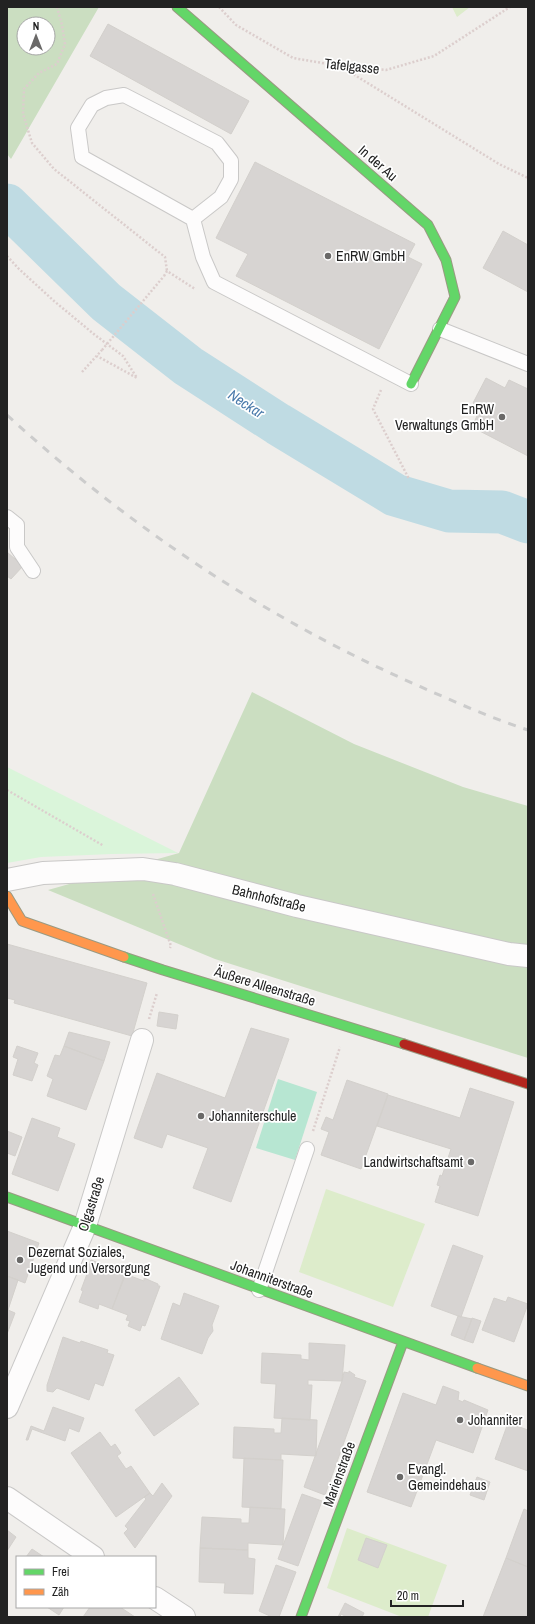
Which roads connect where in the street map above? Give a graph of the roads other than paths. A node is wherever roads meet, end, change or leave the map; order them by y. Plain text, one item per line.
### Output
1 (177, 7) edge
2 (193, 219) junction
3 (440, 329) junction
4 (528, 364) edge
5 (411, 384) joint
6 (7, 517) edge
7 (33, 570) dead end
8 (7, 880) edge
9 (7, 896) edge
10 (528, 956) edge
11 (142, 1040) dead end
12 (528, 1084) edge
13 (307, 1149) road end
14 (7, 1197) edge
15 (85, 1226) junction
16 (258, 1290) junction
17 (403, 1342) junction
18 (528, 1386) edge
19 (7, 1407) edge
20 (7, 1498) edge
21 (92, 1556) edge
22 (156, 1599) edge
23 (184, 1617) edge
24 (301, 1617) edge

1 - 3 street, In der Au
2 - 2 lane
2 - 5 lane
3 - 4 lane
3 - 5 street, In der Au
6 - 7 lane
8 - 10 street, Bahnhofstraße
9 - 12 street, Äußere Alleenstraße
11 - 15 street, Olgastraße
13 - 16 lane
14 - 15 street, Johanniterstraße
15 - 16 street, Johanniterstraße
15 - 19 street, Olgastraße
16 - 17 street, Johanniterstraße
17 - 18 street, Johanniterstraße
17 - 24 street, Marienstraße
20 - 21 street
22 - 23 street

